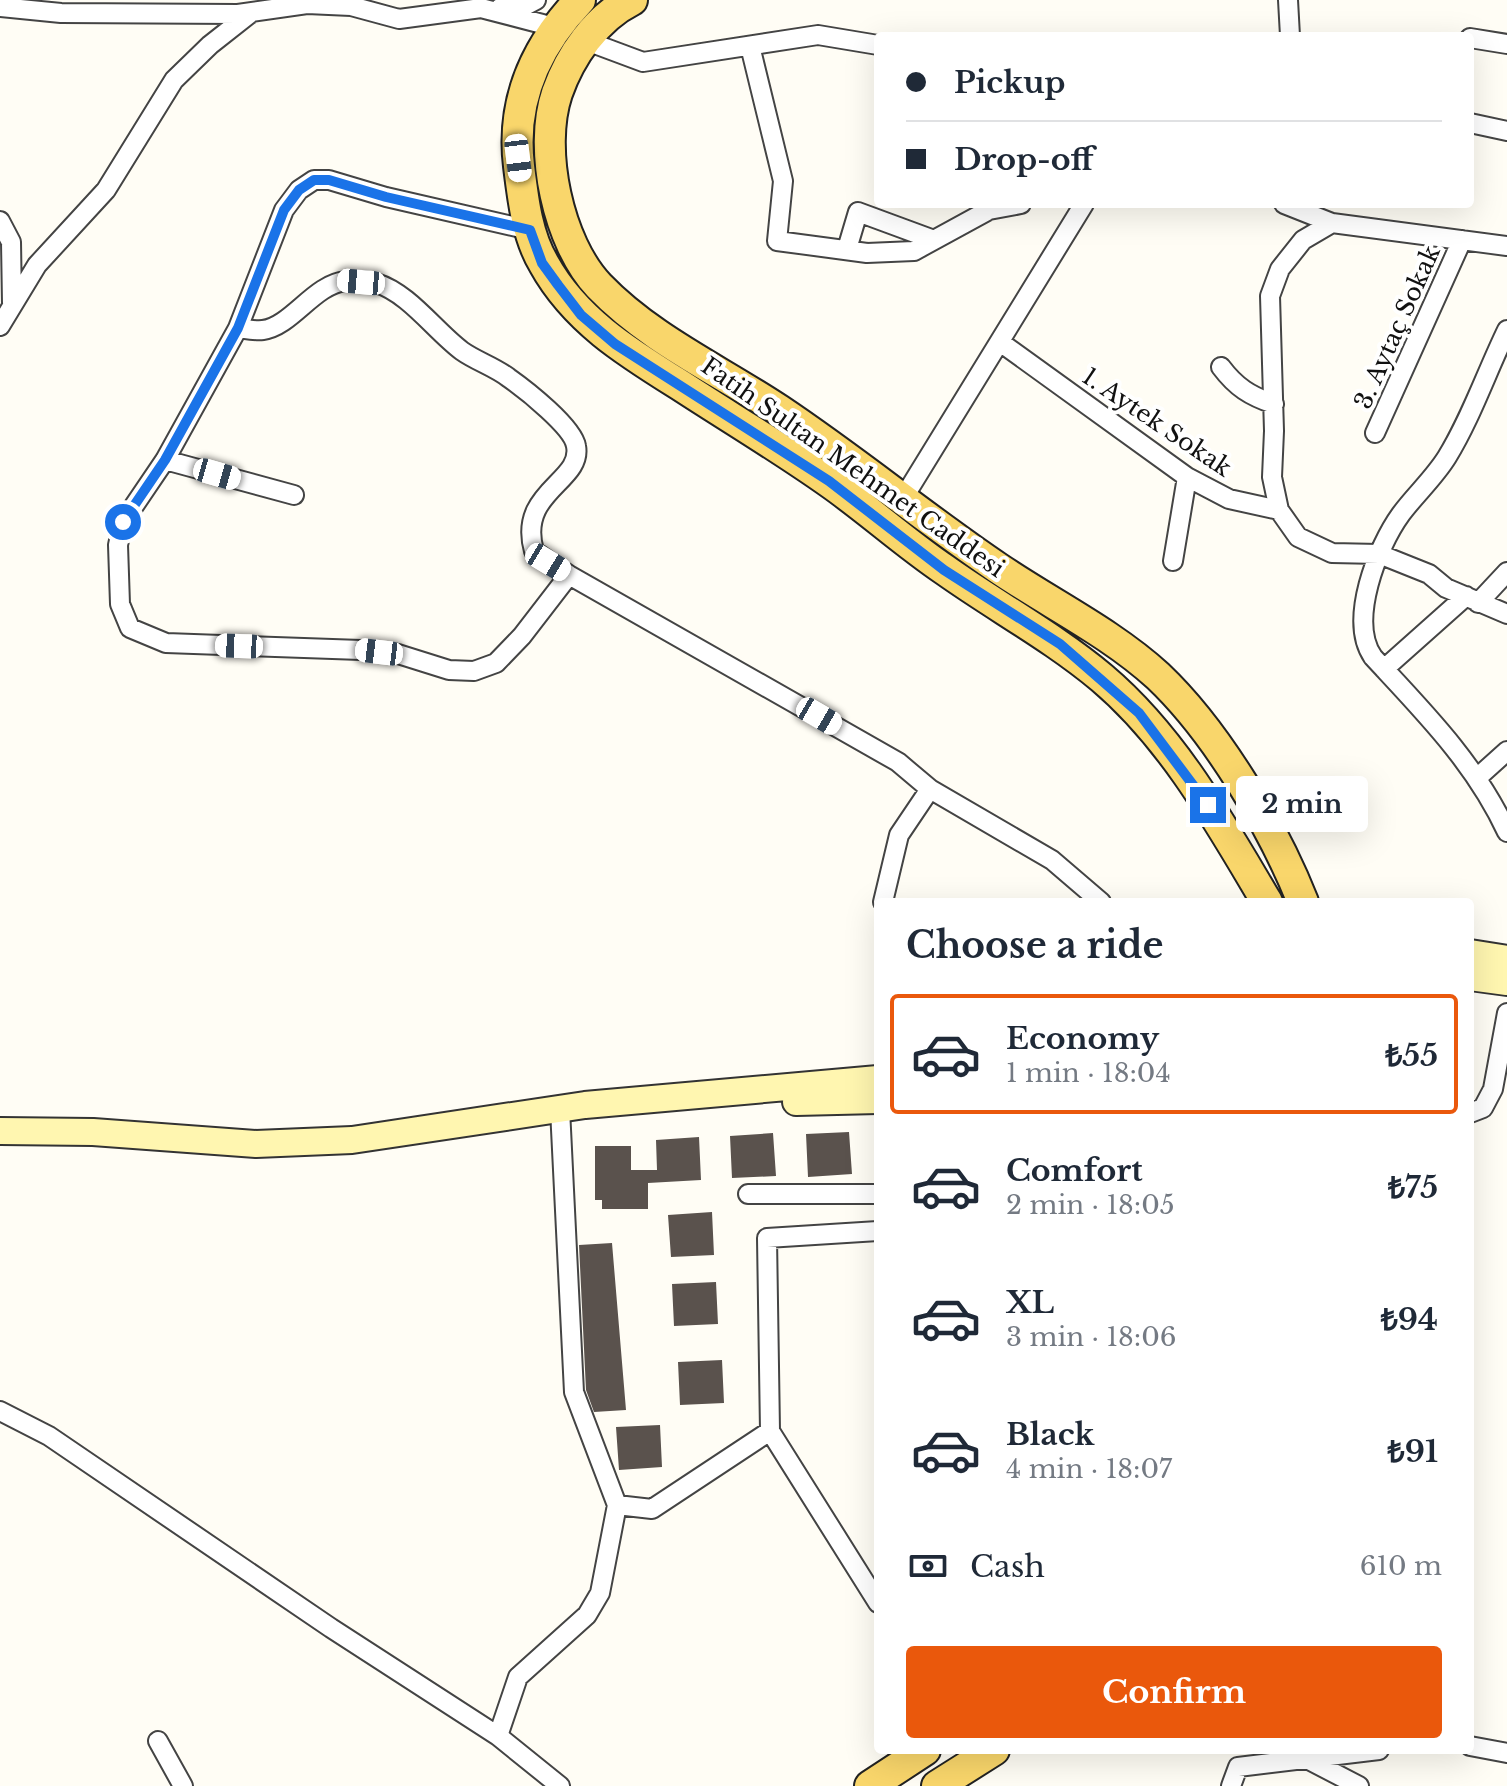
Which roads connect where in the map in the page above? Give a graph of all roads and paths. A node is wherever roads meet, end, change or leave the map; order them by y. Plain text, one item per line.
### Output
1 (536, 0) edge
2 (580, 0) edge
3 (632, 0) edge
4 (1288, 0) edge
5 (0, 7) edge
6 (481, 8) junction
7 (252, 12) junction
8 (554, 27) junction
9 (1290, 32) edge
10 (1474, 39) edge
11 (584, 40) junction
12 (874, 44) edge
13 (1507, 44) edge
14 (750, 46) junction
15 (1474, 124) edge
16 (1507, 131) edge
17 (1000, 208) edge
18 (1082, 208) edge
19 (1294, 208) edge
20 (0, 221) edge
21 (1332, 223) junction
22 (530, 230) junction
23 (934, 240) junction
24 (1462, 240) junction
25 (1505, 241) edge
26 (847, 249) junction
27 (12, 307) junction
28 (0, 326) edge
29 (238, 328) junction
30 (1507, 330) edge
31 (1000, 342) junction
32 (1221, 367) dead end
33 (1274, 404) junction
34 (1375, 433) dead end
35 (165, 460) junction
36 (1187, 477) junction
37 (294, 495) dead end
38 (904, 497) junction
39 (1279, 510) junction
40 (1379, 554) junction
41 (1173, 561) dead end
42 (1507, 572) edge
43 (569, 575) junction
44 (1472, 599) junction
45 (1507, 614) edge
46 (1384, 669) junction
47 (1507, 751) edge
48 (1478, 777) junction
49 (930, 789) junction
50 (1507, 832) edge
51 (884, 898) edge
52 (1096, 898) edge
53 (1265, 898) edge
54 (1301, 898) edge
55 (1474, 954) edge
56 (1507, 959) edge
57 (1474, 978) edge
58 (1507, 982) edge
59 (1507, 1013) edge
60 (874, 1079) edge
61 (715, 1094) junction
62 (874, 1100) edge
63 (560, 1109) junction
64 (1474, 1111) edge
65 (0, 1131) edge
66 (748, 1194) dead end
67 (874, 1194) edge
68 (874, 1231) edge
69 (0, 1411) edge
70 (770, 1431) junction
71 (617, 1505) junction
72 (874, 1597) edge
73 (498, 1736) junction
74 (158, 1741) dead end
75 (1474, 1747) edge
76 (1507, 1753) edge
77 (919, 1754) edge
78 (988, 1754) edge
79 (1347, 1754) edge
80 (1307, 1759) junction
81 (183, 1786) edge
82 (560, 1786) edge
83 (870, 1786) edge
84 (937, 1786) edge
85 (1231, 1786) edge
86 (1359, 1786) edge

1 - 6 street
2 - 8 main road, Fatih Sultan Mehmet Caddesi
3 - 11 main road, Fatih Sultan Mehmet Caddesi
4 - 9 street
5 - 7 street
6 - 7 street
6 - 8 street
7 - 27 street
8 - 11 main road
8 - 22 main road, Fatih Sultan Mehmet Caddesi
10 - 13 street
11 - 14 street
11 - 38 main road, Fatih Sultan Mehmet Caddesi
12 - 14 street
14 - 26 street
15 - 16 street
17 - 23 street
18 - 31 street
19 - 21 street
20 - 27 street
21 - 24 street
21 - 33 street
22 - 29 street
22 - 53 main road, Fatih Sultan Mehmet Caddesi
23 - 26 street
23 - 26 street
24 - 25 street
24 - 34 street, 3. Aytaç Sokak
27 - 28 street
29 - 35 street
29 - 43 street
30 - 40 street
31 - 36 street, 1. Aytek Sokak
31 - 38 street
32 - 33 street
33 - 39 street
35 - 37 street
35 - 43 street
36 - 39 street, 1. Aytek Sokak
36 - 41 street
38 - 54 main road, Fatih Sultan Mehmet Caddesi
39 - 40 street
40 - 44 street
40 - 46 street
42 - 44 street
43 - 49 street
44 - 45 street
44 - 46 street
46 - 48 street
47 - 48 street
48 - 50 street
49 - 51 street
49 - 52 street
55 - 56 street
57 - 58 street
59 - 64 street
60 - 61 street
61 - 62 street
61 - 63 street
63 - 65 street
63 - 71 street
66 - 67 street
68 - 70 street
69 - 73 street
70 - 71 street
70 - 72 street
71 - 73 street
73 - 82 street
74 - 81 street
75 - 76 street
77 - 83 main road
78 - 84 main road
79 - 80 street
80 - 85 street
80 - 86 street

